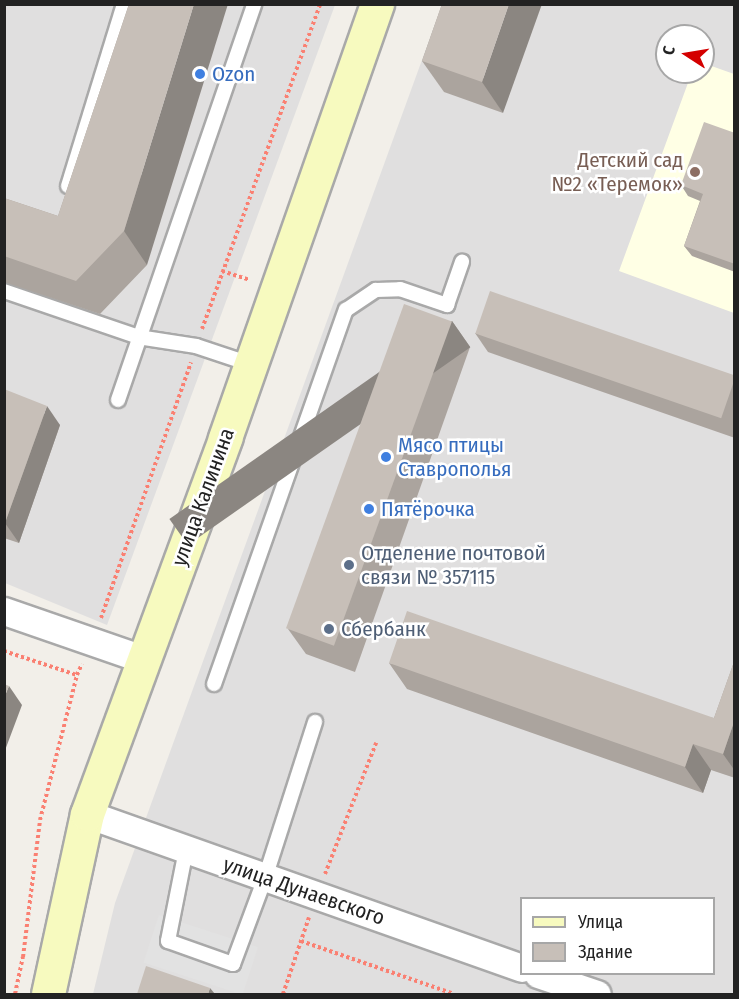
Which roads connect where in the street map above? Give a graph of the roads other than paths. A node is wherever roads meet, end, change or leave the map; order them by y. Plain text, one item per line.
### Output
1 (124, 4) edge
2 (254, 4) edge
3 (377, 4) edge
4 (62, 204) edge
5 (462, 262) dead end
6 (4, 291) edge
7 (138, 337) junction
8 (250, 364) junction
9 (118, 400) dead end
10 (4, 611) edge
11 (143, 658) junction
12 (214, 684) dead end
13 (315, 722) dead end
14 (87, 814) junction
15 (186, 850) junction
16 (265, 878) junction
17 (520, 967) edge
18 (541, 975) edge
19 (48, 994) edge
20 (597, 994) edge

1 - 4 lane
2 - 7 lane
3 - 8 main road, улица Калинина
5 - 12 lane
6 - 7 lane
7 - 8 lane
7 - 9 lane
8 - 11 main road, улица Калинина
10 - 11 street
11 - 14 main road, улица Калинина
13 - 16 lane
14 - 15 street, улица Дунаевского
14 - 19 main road, улица Калинина
15 - 16 street, улица Дунаевского
15 - 16 lane
16 - 17 street, улица Дунаевского
18 - 20 street

